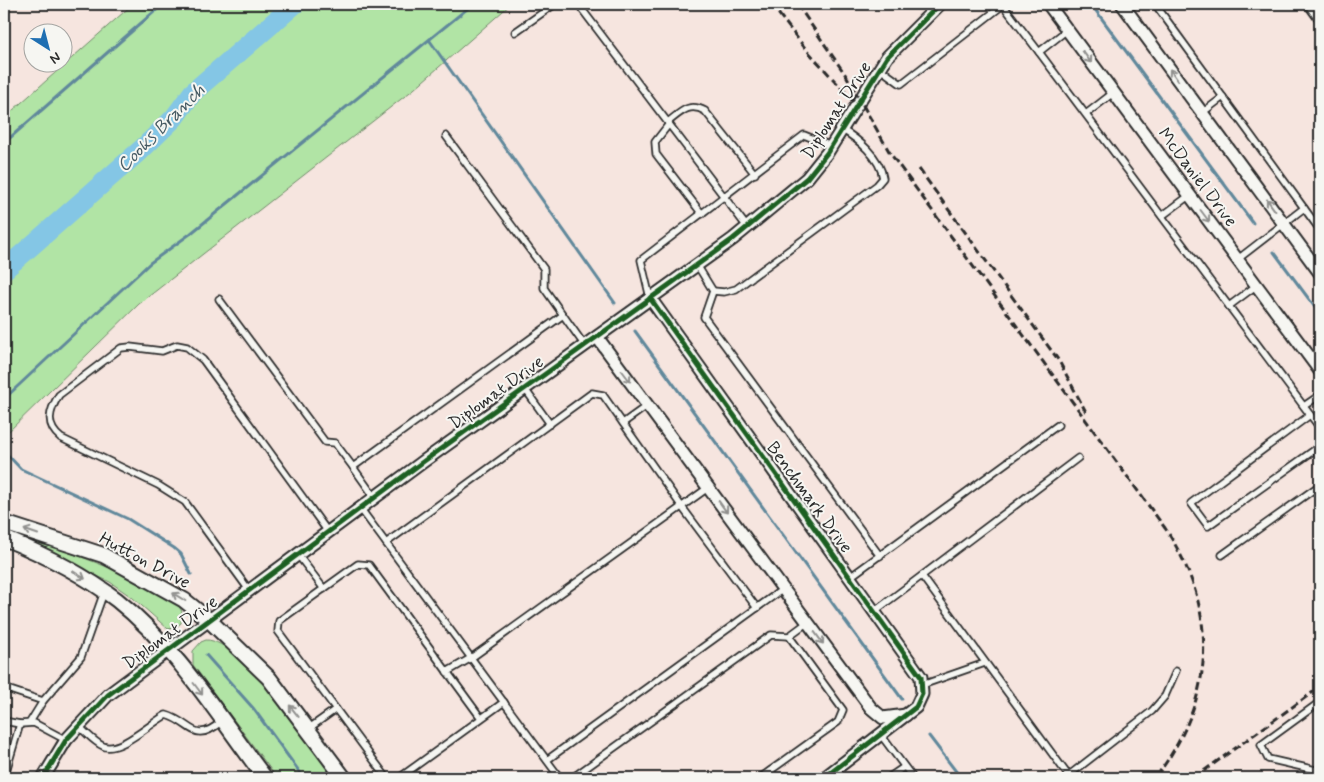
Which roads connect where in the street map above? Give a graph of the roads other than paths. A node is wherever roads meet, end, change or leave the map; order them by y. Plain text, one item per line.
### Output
1 (555, 4) edge
2 (578, 4) edge
3 (940, 4) edge
4 (1048, 4) edge
5 (1122, 4) edge
6 (1155, 4) edge
7 (1306, 4) edge
8 (1320, 22) edge
9 (1067, 30) junction
10 (515, 32) dead end
11 (1039, 52) junction
12 (880, 68) junction
13 (1113, 93) junction
14 (1223, 97) junction
15 (1202, 113) junction
16 (1086, 114) junction
17 (668, 123) junction
18 (841, 128) junction
19 (446, 136) dead end
20 (831, 146) junction
21 (755, 174) junction
22 (1190, 195) junction
23 (724, 198) junction
24 (1304, 208) junction
25 (702, 214) junction
26 (1162, 216) junction
27 (1284, 224) junction
28 (747, 227) junction
29 (1320, 230) edge
30 (1238, 259) junction
31 (697, 264) junction
32 (1320, 273) edge
33 (1257, 285) junction
34 (713, 291) junction
35 (650, 298) junction
36 (219, 299) dead end
37 (1229, 306) junction
38 (563, 315) junction
39 (597, 337) junction
40 (585, 346) junction
41 (1320, 371) edge
42 (525, 388) junction
43 (1320, 395) edge
44 (648, 405) junction
45 (1304, 406) junction
46 (1310, 415) junction
47 (622, 423) junction
48 (550, 424) junction
49 (1058, 425) dead end
50 (1320, 428) edge
51 (1320, 446) edge
52 (1078, 458) dead end
53 (353, 468) junction
54 (1320, 485) edge
55 (709, 487) junction
56 (374, 498) junction
57 (682, 507) junction
58 (360, 508) junction
59 (4, 523) edge
60 (328, 532) junction
61 (4, 538) edge
62 (386, 543) junction
63 (298, 555) junction
64 (1222, 555) dead end
65 (880, 556) junction
66 (922, 576) junction
67 (850, 577) junction
68 (324, 589) junction
69 (783, 589) junction
70 (249, 591) junction
71 (104, 592) junction
72 (757, 608) junction
73 (875, 611) junction
74 (209, 620) junction
75 (808, 622) junction
76 (789, 636) junction
77 (168, 651) junction
78 (471, 658) junction
79 (985, 663) junction
80 (1176, 670) dead end
81 (447, 672) junction
82 (922, 685) junction
83 (4, 688) edge
84 (43, 701) junction
85 (504, 702) junction
86 (1320, 702) edge
87 (336, 709) junction
88 (908, 714) junction
89 (481, 718) junction
90 (4, 721) edge
91 (222, 721) junction
92 (30, 722) junction
93 (20, 724) junction
94 (78, 726) junction
95 (308, 730) junction
96 (881, 735) junction
97 (66, 740) junction
98 (547, 760) junction
99 (904, 766) junction
100 (770, 770) junction
101 (1320, 771) edge
102 (1069, 777) edge
103 (4, 778) edge
104 (43, 778) edge
105 (265, 778) edge
106 (344, 778) edge
107 (387, 778) edge
108 (399, 778) edge
109 (560, 778) edge
110 (572, 778) edge
111 (760, 778) edge
112 (776, 778) edge
113 (824, 778) edge
114 (888, 778) edge
115 (913, 778) edge

1 - 10 lane
2 - 17 lane
3 - 12 street, Diplomat Drive
4 - 9 street, McDaniel Drive
15 -> 5 street
6 - 14 lane
7 - 8 lane
9 - 11 lane
9 -> 13 street, McDaniel Drive
11 - 12 lane
11 - 16 lane
12 - 18 street, Diplomat Drive
13 - 16 lane
13 - 22 street, McDaniel Drive
14 - 15 lane
14 - 24 lane
27 -> 15 street
16 - 26 lane
17 - 21 lane
17 - 23 lane
17 - 25 lane
18 - 20 street, Diplomat Drive
18 - 34 lane
19 - 38 lane
20 - 21 lane
20 - 28 street, Diplomat Drive
21 - 23 lane
22 - 26 lane
22 -> 30 street, McDaniel Drive
23 - 25 lane
23 - 28 lane
24 - 27 lane
24 - 29 lane
25 - 35 lane
26 - 37 lane
27 - 30 lane
27 - 32 street
28 - 31 street, Diplomat Drive
30 - 33 street, McDaniel Drive
31 - 34 lane
31 - 35 street, Diplomat Drive
33 - 37 lane
33 - 41 street, McDaniel Drive
34 - 65 lane
35 - 39 street, Diplomat Drive
35 - 67 street, Benchmark Drive
36 - 53 lane
37 - 45 lane
38 - 40 lane
38 - 53 lane
39 - 40 street, Diplomat Drive
39 -> 44 street
40 - 42 street, Diplomat Drive
42 - 48 lane
42 - 56 street, Diplomat Drive
43 - 45 lane
44 - 47 lane
44 - 55 street
45 - 46 lane
46 - 50 lane
46 - 51 lane
47 - 48 lane
47 - 57 lane
48 - 62 lane
49 - 65 lane
52 - 66 lane
53 - 56 lane
54 - 64 lane
55 - 57 lane
55 -> 69 street
56 - 58 street, Diplomat Drive
57 - 72 lane
57 - 78 lane
58 - 60 street, Diplomat Drive
58 - 62 lane
74 -> 59 street, Hutton Drive
60 - 63 street, Diplomat Drive
60 - 70 lane
61 -> 71 street
62 - 78 lane
63 - 68 lane
63 - 70 street, Diplomat Drive
65 - 67 lane
66 - 73 lane
66 - 79 lane
67 - 73 street, Benchmark Drive
68 - 81 lane
68 - 87 lane
69 - 72 lane
69 - 75 street
70 - 74 street, Diplomat Drive
71 - 77 street
71 - 84 lane
72 - 98 lane
73 - 82 street, Benchmark Drive
74 - 77 street, Diplomat Drive
95 -> 74 street, Hutton Drive
75 - 76 lane
75 -> 88 street
76 - 100 lane
76 - 110 lane
77 -> 91 street
77 - 94 street, Diplomat Drive
78 - 81 lane
78 - 85 lane
79 - 82 lane
79 - 102 lane
80 - 102 lane
81 - 89 lane
82 - 88 street
83 - 84 lane
84 - 92 lane
85 - 89 lane
85 - 98 lane
86 - 101 lane
87 - 95 lane
87 - 107 lane
88 - 96 street
89 - 108 lane
90 - 93 lane
91 - 94 lane
91 - 105 street
92 - 93 lane
92 - 97 lane
93 - 103 lane
94 - 97 street, Diplomat Drive
95 - 106 street, Hutton Drive
96 - 99 lane
96 - 113 street
97 - 104 street, Diplomat Drive
98 - 109 lane
99 - 114 lane
99 - 115 lane
100 - 111 lane
100 - 112 lane

